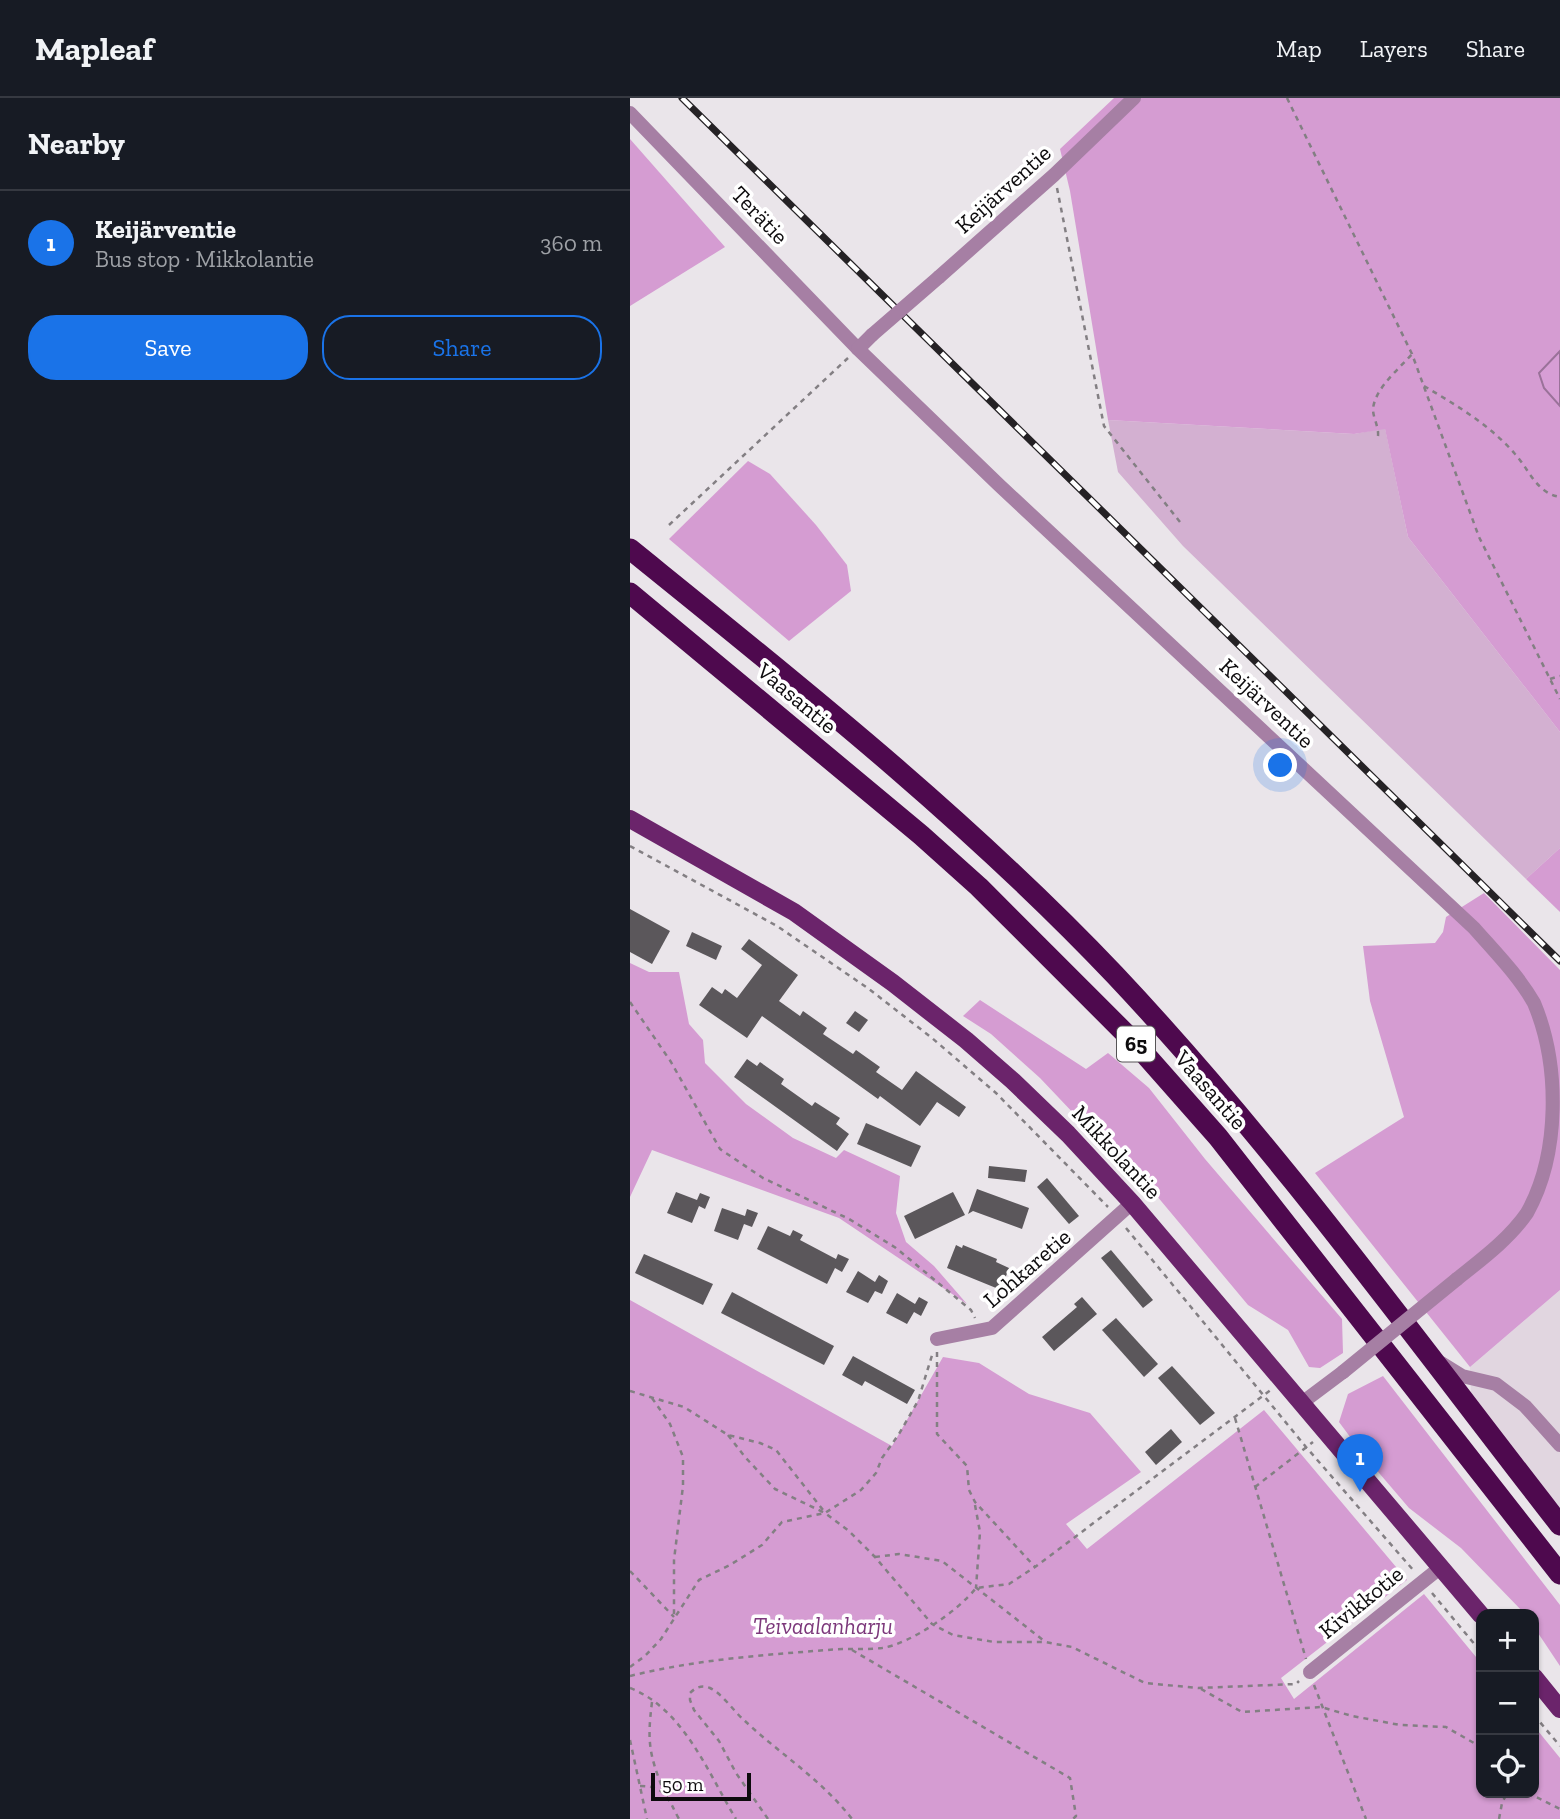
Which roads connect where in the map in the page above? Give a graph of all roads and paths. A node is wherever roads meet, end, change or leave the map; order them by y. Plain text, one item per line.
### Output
1 (1135, 98) edge
2 (1287, 98) edge
3 (630, 113) edge
4 (1054, 175) junction
5 (858, 349) junction
6 (1412, 354) junction
7 (1424, 386) junction
8 (1378, 436) dead end
9 (1560, 497) edge
10 (1180, 522) dead end
11 (669, 525) dead end
12 (630, 549) edge
13 (630, 593) edge
14 (1560, 676) edge
15 (1550, 679) junction
16 (1559, 695) edge
17 (630, 818) edge
18 (630, 846) edge
19 (630, 1002) edge
20 (1559, 1094) edge
21 (1132, 1203) junction
22 (1118, 1217) junction
23 (981, 1330) junction
24 (937, 1339) junction
25 (1424, 1350) junction
26 (1283, 1381) junction
27 (630, 1391) edge
28 (1265, 1395) junction
29 (652, 1398) junction
30 (1303, 1402) junction
31 (1235, 1418) junction
32 (728, 1435) junction
33 (1560, 1445) edge
34 (1306, 1447) junction
35 (1255, 1488) junction
36 (975, 1502) junction
37 (825, 1513) junction
38 (1560, 1525) edge
39 (875, 1557) junction
40 (1035, 1567) junction
41 (1441, 1567) junction
42 (630, 1571) edge
43 (1560, 1574) edge
44 (1423, 1581) junction
45 (976, 1588) junction
46 (1476, 1609) edge
47 (674, 1617) junction
48 (933, 1623) junction
49 (1045, 1642) junction
50 (1476, 1646) edge
51 (849, 1648) junction
52 (630, 1667) edge
53 (1310, 1672) junction
54 (630, 1676) edge
55 (1539, 1684) edge
56 (630, 1688) edge
57 (1198, 1688) junction
58 (652, 1702) junction
59 (1321, 1707) junction
60 (1560, 1709) edge
61 (1539, 1721) edge
62 (630, 1740) edge
63 (1476, 1744) edge
64 (1560, 1746) edge
65 (640, 1786) junction
66 (664, 1792) junction
67 (1504, 1798) edge
68 (1538, 1798) edge
69 (1560, 1809) edge
70 (647, 1819) edge
71 (678, 1819) edge
72 (736, 1819) edge
73 (768, 1819) edge
74 (852, 1819) edge
75 (1073, 1819) edge
76 (1366, 1819) edge
77 (1499, 1819) edge

1 - 4 street, Keijärventie
2 - 6 path
3 - 5 street, Terätie
4 - 5 street, Keijärventie, bridge
4 - 10 path
5 - 11 path
5 - 20 street, Keijärventie
6 - 7 path
6 - 8 path
7 - 9 path
7 - 15 path
12 - 25 highway, Vaasantie / 65
13 - 43 highway, Vaasantie / 65
14 - 15 path
15 - 16 path
17 - 21 main road, Mikkolantie
18 - 22 path
19 - 23 path
20 - 30 street, Keijärventie, bridge
21 - 22 street, Lohkaretie
21 - 26 main road, Mikkolantie
22 - 23 street, Lohkaretie
22 - 28 path
23 - 24 street, Lohkaretie
24 - 36 path
24 - 37 path
25 - 33 street
25 - 38 highway, Vaasantie / 65
26 - 28 path
26 - 30 main road, Mikkolantie
27 - 29 path
28 - 31 path
28 - 34 path
29 - 32 path
29 - 47 path
30 - 41 main road, Mikkolantie
31 - 35 path
31 - 40 path
32 - 37 path
32 - 37 path
34 - 35 path
34 - 44 path
35 - 53 path
36 - 40 path
36 - 45 path
37 - 39 path
37 - 47 path
39 - 45 path
39 - 48 path
40 - 45 path
41 - 44 street, Kivikkotie
41 - 46 main road, Mikkolantie
42 - 47 path
44 - 50 path
44 - 53 street, Kivikkotie
45 - 48 path
45 - 49 path
47 - 52 path
48 - 49 path
48 - 51 path
49 - 57 path
51 - 54 path
51 - 75 path
53 - 57 path
53 - 59 path
55 - 60 main road
56 - 58 path
57 - 59 path
58 - 66 path
58 - 72 path
59 - 63 path
59 - 76 path
61 - 64 path
62 - 65 path
65 - 66 path
65 - 70 path
66 - 71 path
67 - 77 path
68 - 69 path
73 - 74 path

